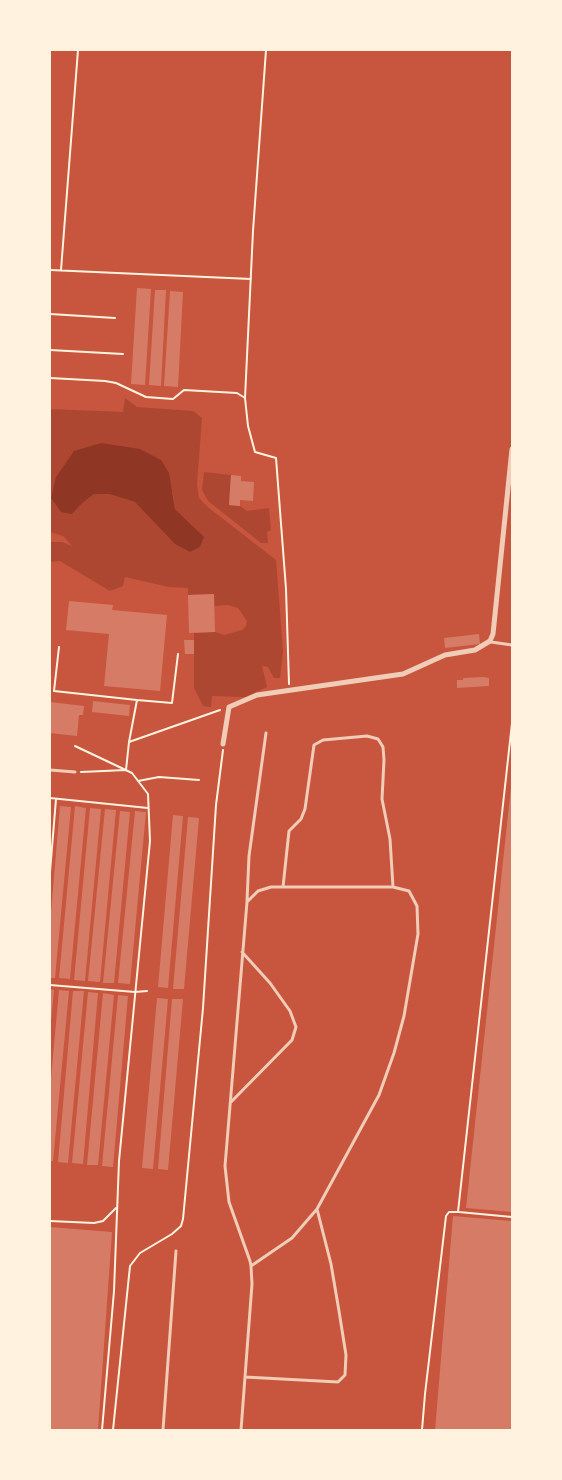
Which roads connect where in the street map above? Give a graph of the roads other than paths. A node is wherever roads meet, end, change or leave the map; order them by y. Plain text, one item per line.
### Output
1 (513, 449) edge
2 (490, 641) junction
3 (513, 645) edge
4 (266, 733) dead end
5 (223, 744) road end
6 (50, 770) edge
7 (75, 772) road end
8 (283, 887) junction
9 (393, 887) junction
10 (247, 902) junction
11 (242, 952) junction
12 (230, 1103) junction
13 (317, 1209) junction
14 (176, 1251) dead end
15 (251, 1266) junction
16 (245, 1377) junction
17 (163, 1431) edge
18 (241, 1431) edge

1 - 2 street
2 - 3 lane
2 - 5 street
4 - 10 lane
6 - 7 lane
8 - 9 lane
8 - 9 lane
8 - 10 lane
9 - 13 lane
10 - 11 lane
11 - 12 lane
11 - 12 lane
12 - 15 lane
13 - 15 lane
13 - 16 lane
14 - 17 lane
15 - 16 lane
16 - 18 lane

